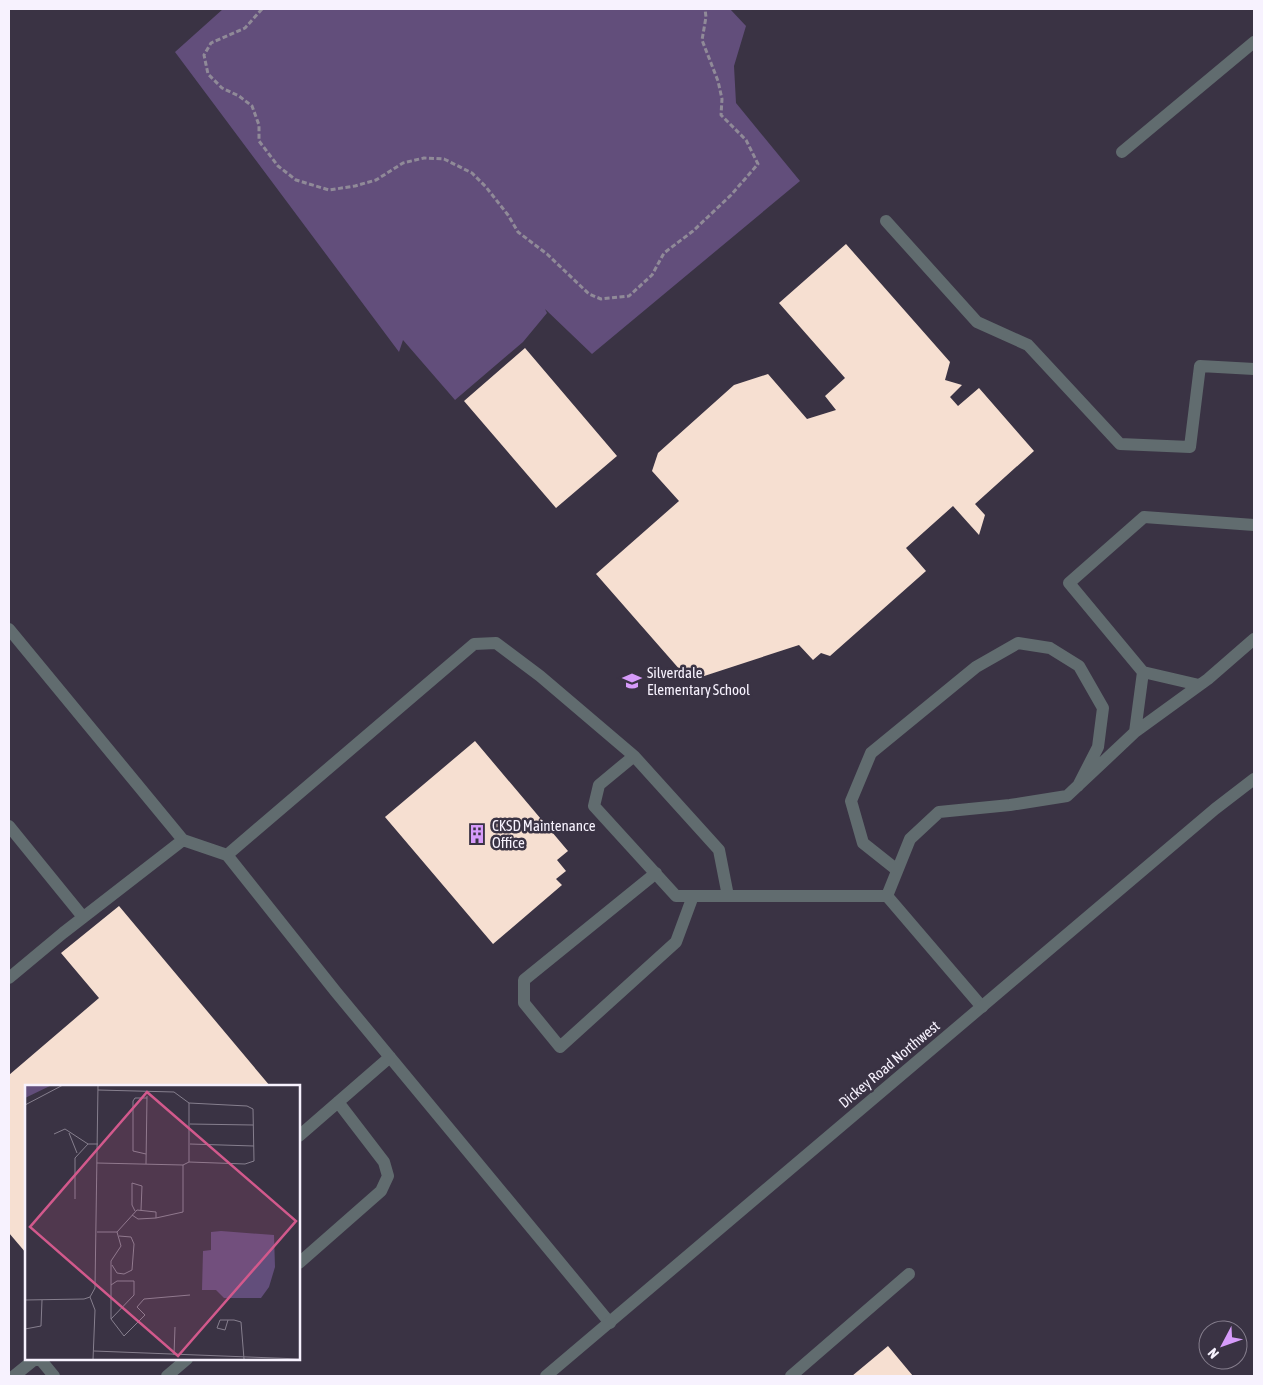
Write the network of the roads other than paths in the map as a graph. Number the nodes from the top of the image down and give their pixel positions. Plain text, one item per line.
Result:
1 (1254, 42) edge
2 (1122, 152) dead end
3 (886, 221) dead end
4 (1254, 369) edge
5 (1254, 525) edge
6 (9, 629) edge
7 (1254, 639) edge
8 (1143, 672) junction
9 (1199, 685) junction
10 (1135, 732) junction
11 (634, 756) junction
12 (1254, 779) edge
13 (1078, 786) junction
14 (9, 826) edge
15 (183, 840) junction
16 (226, 855) junction
17 (897, 870) junction
18 (656, 873) junction
19 (693, 896) junction
20 (728, 896) junction
21 (887, 896) junction
22 (83, 917) junction
23 (9, 978) edge
24 (982, 1007) junction
25 (390, 1057) junction
26 (338, 1102) junction
27 (300, 1135) edge
28 (300, 1262) edge
29 (909, 1274) dead end
30 (610, 1322) junction
31 (35, 1360) edge
32 (41, 1360) edge
33 (186, 1360) edge
34 (14, 1376) edge
35 (54, 1376) edge
36 (167, 1376) edge
37 (546, 1376) edge
38 (791, 1376) edge

1 - 2 street
3 - 4 street
5 - 8 street
6 - 15 street
7 - 9 street
8 - 9 street
8 - 10 street
9 - 10 street
10 - 13 street
11 - 16 street
11 - 18 street
11 - 20 street
12 - 24 street, Dickey Road Northwest
13 - 17 street
13 - 17 street
14 - 22 street
15 - 16 street
15 - 22 street
16 - 25 street
17 - 21 street
18 - 19 street
18 - 19 street
19 - 20 street
20 - 21 street
21 - 24 street
22 - 23 street
24 - 30 street, Dickey Road Northwest
25 - 26 street
25 - 30 street
26 - 27 street
26 - 28 street
29 - 38 street
30 - 37 street, Dickey Road Northwest
31 - 34 street
32 - 35 street
33 - 36 street

